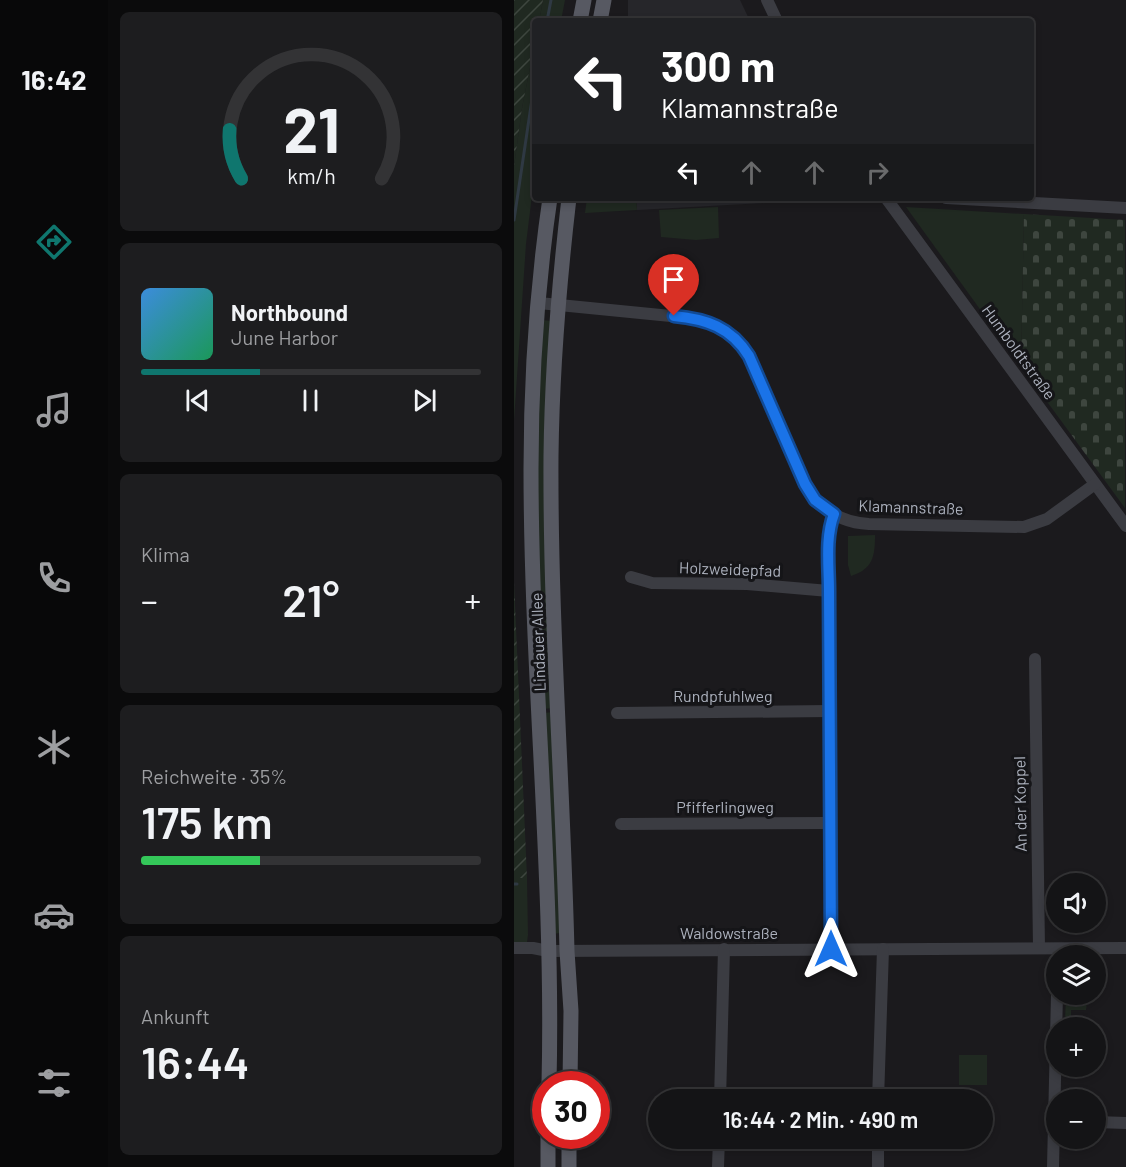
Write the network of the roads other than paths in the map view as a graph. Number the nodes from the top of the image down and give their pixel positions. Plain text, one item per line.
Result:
1 (584, 0) edge
2 (604, 0) edge
3 (767, 0) edge
4 (581, 18) edge
5 (601, 18) edge
6 (776, 18) edge
7 (550, 201) edge
8 (570, 201) edge
9 (893, 201) edge
10 (1000, 201) edge
11 (1126, 208) edge
12 (539, 303) junction
13 (558, 305) junction
14 (1095, 484) junction
15 (834, 514) junction
16 (1126, 526) edge
17 (631, 577) dead end
18 (829, 591) junction
19 (1035, 659) dead end
20 (829, 711) junction
21 (617, 713) dead end
22 (830, 823) junction
23 (621, 824) dead end
24 (514, 948) edge
25 (1039, 948) junction
26 (1126, 948) edge
27 (831, 949) junction
28 (883, 949) junction
29 (1046, 949) edge
30 (1106, 949) edge
31 (724, 950) junction
32 (548, 951) junction
33 (567, 951) junction
34 (1057, 1005) edge
35 (549, 1071) edge
36 (570, 1071) edge
37 (720, 1089) edge
38 (878, 1089) edge
39 (1056, 1089) edge
40 (1106, 1122) edge
41 (1126, 1123) edge
42 (548, 1149) edge
43 (569, 1149) edge
44 (719, 1149) edge
45 (878, 1149) edge
46 (1054, 1149) edge
47 (548, 1167) edge
48 (569, 1167) edge
49 (718, 1167) edge
50 (878, 1167) edge
51 (1053, 1167) edge

1 - 4 main road
2 - 5 main road
3 - 6 street
7 - 12 main road, Lindauer Allee
8 - 13 main road, Lindauer Allee
9 - 14 street, Humboldtstraße
10 - 11 street
12 - 13 street, Klamannstraße
12 - 32 main road, Lindauer Allee
13 - 15 street, Klamannstraße
13 - 33 main road, Lindauer Allee
14 - 15 street, Klamannstraße
14 - 16 street, Humboldtstraße
15 - 18 street
17 - 18 street, Holzweidepfad
18 - 20 street
19 - 25 street, An der Koppel
20 - 21 street, Rundpfuhlweg
20 - 22 street
22 - 23 street, Pfifferlingweg
22 - 27 street
24 - 32 street, Waldowstraße
25 - 28 street, Waldowstraße
25 - 29 street, Waldowstraße
26 - 30 street, Waldowstraße
27 - 28 street, Waldowstraße
27 - 31 street, Waldowstraße
28 - 38 street
31 - 33 street, Waldowstraße
31 - 37 street
32 - 33 street, Waldowstraße
32 - 35 main road, Lindauer Allee
33 - 36 main road, Lindauer Allee
34 - 39 street
40 - 41 street
42 - 47 main road
43 - 48 main road
44 - 49 street
45 - 50 street
46 - 51 street

